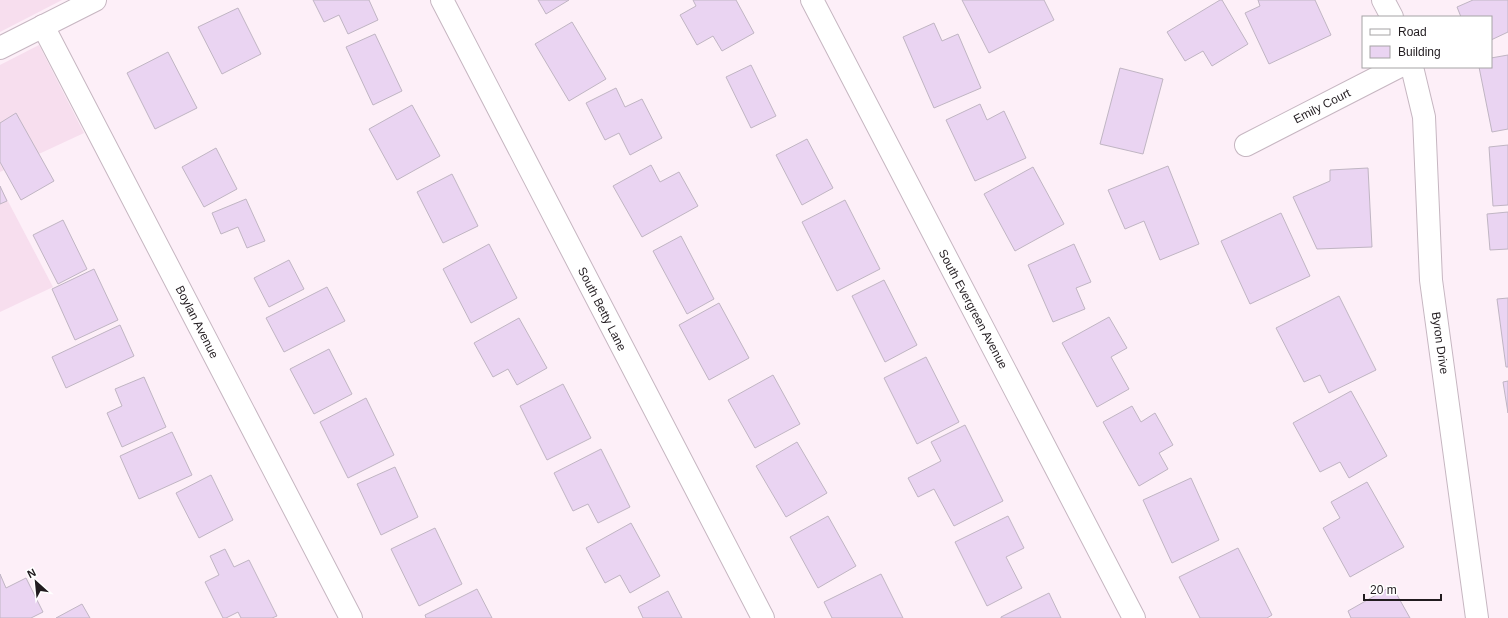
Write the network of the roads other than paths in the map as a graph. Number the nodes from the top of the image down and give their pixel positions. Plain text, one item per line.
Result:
1 (95, 0) edge
2 (442, 0) edge
3 (1383, 0) edge
4 (818, 2) edge
5 (1391, 16) edge
6 (43, 26) junction
7 (0, 48) edge
8 (1396, 68) edge
9 (1412, 68) edge
10 (1246, 146) dead end
11 (351, 618) edge
12 (763, 618) edge
13 (1134, 618) edge
14 (1478, 618) edge

1 - 6 street
2 - 12 street, South Betty Lane
3 - 5 street
4 - 13 street, South Evergreen Avenue
6 - 7 street
6 - 11 street, Boylan Avenue
8 - 10 street, Emily Court
9 - 14 street, Byron Drive

